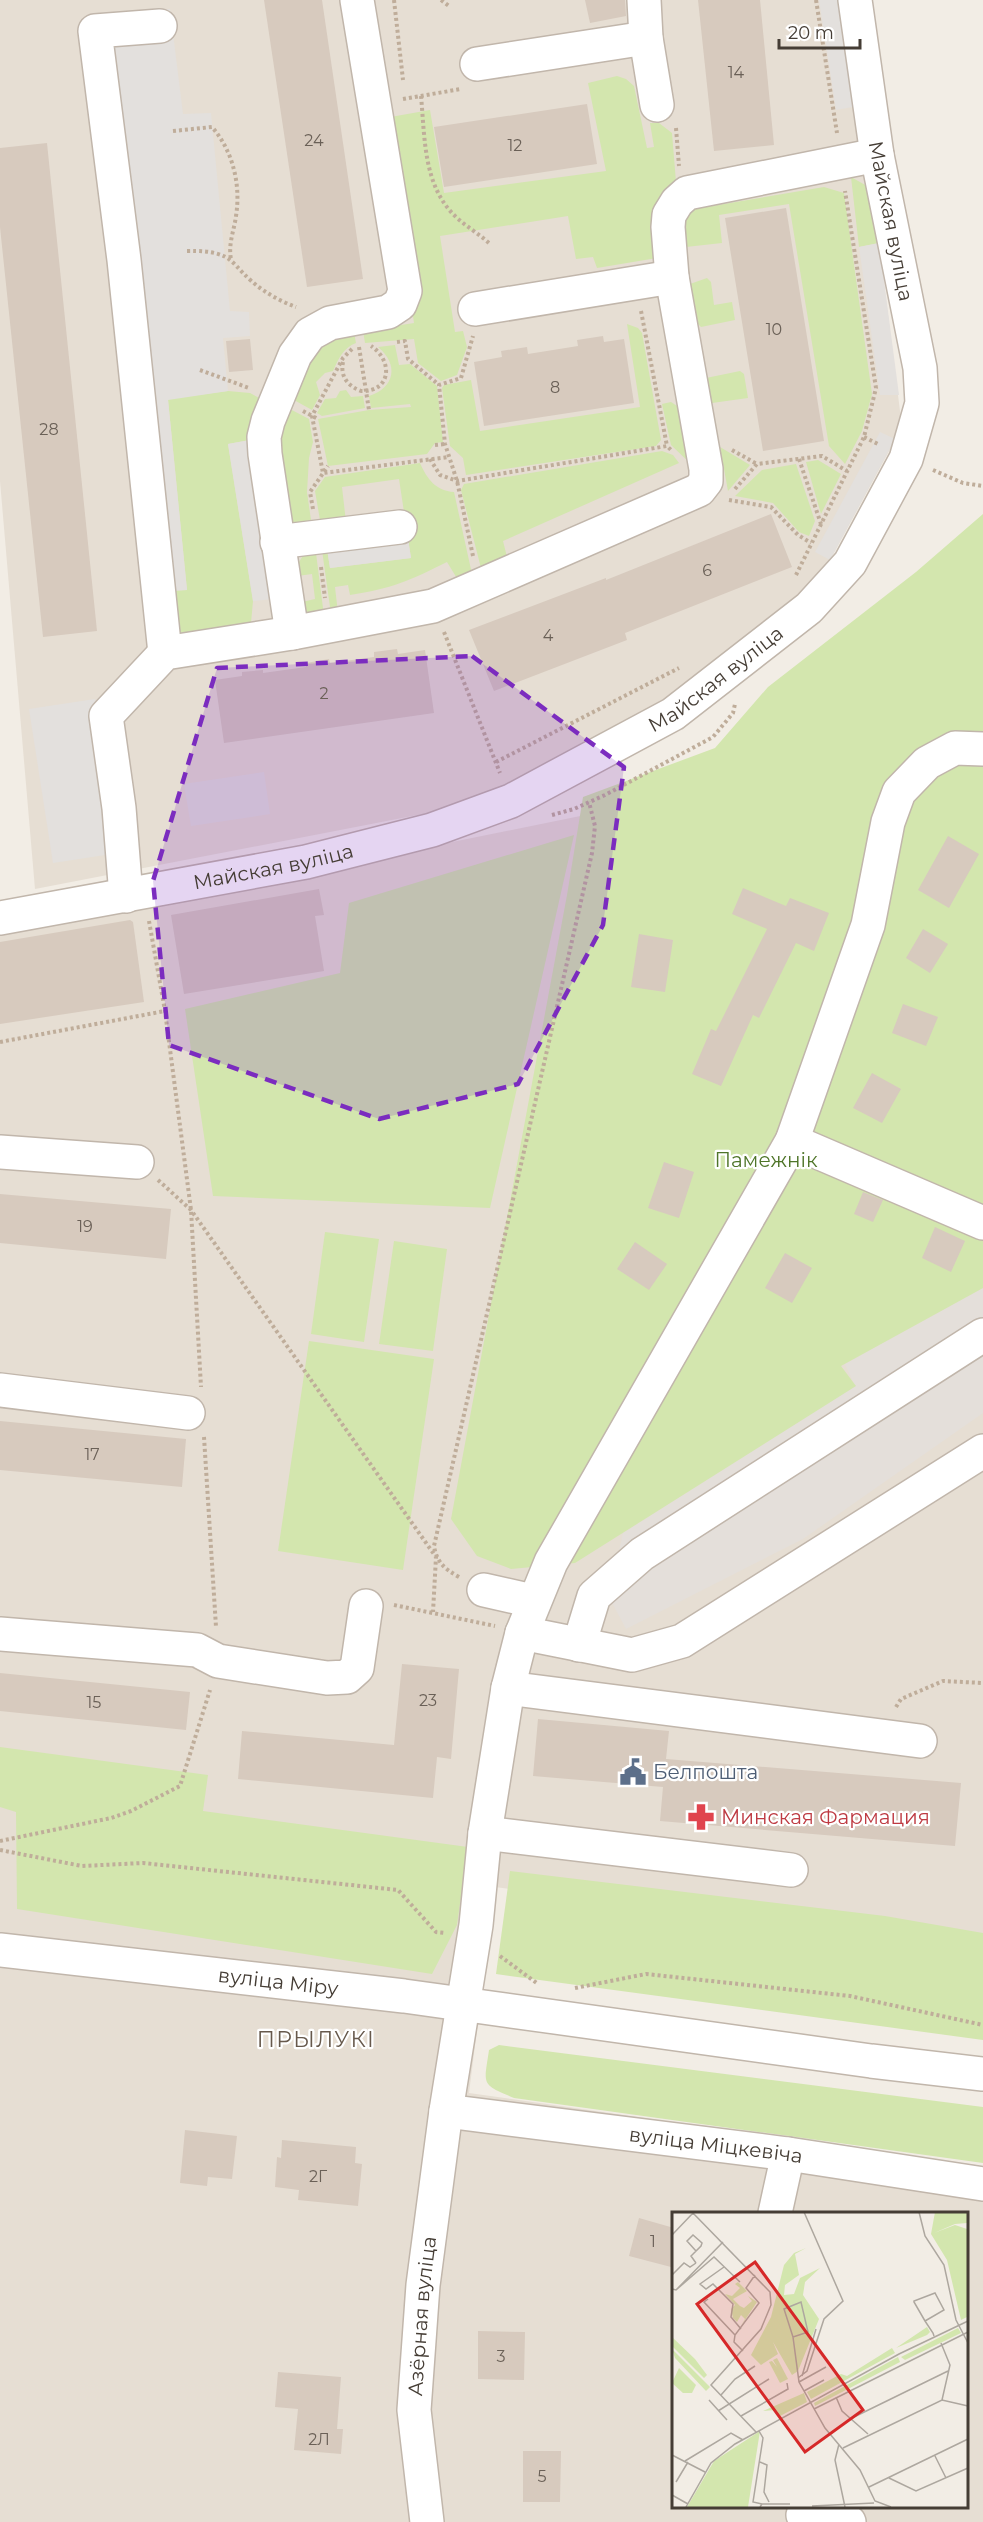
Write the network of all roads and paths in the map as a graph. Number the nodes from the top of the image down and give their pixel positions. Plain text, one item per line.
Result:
1 (357, 0) edge
2 (394, 0) edge
3 (441, 0) edge
4 (644, 0) edge
5 (816, 0) edge
6 (855, 0) edge
7 (449, 6) dead end
8 (160, 26) dead end
9 (646, 38) junction
10 (477, 64) dead end
11 (421, 96) dead end
12 (405, 99) dead end
13 (657, 105) dead end
14 (173, 131) dead end
15 (877, 155) junction
16 (842, 163) junction
17 (489, 243) dead end
18 (187, 251) dead end
19 (231, 259) junction
20 (672, 278) junction
21 (636, 284) junction
22 (475, 309) joint
23 (353, 333) junction
24 (394, 343) dead end
25 (382, 344) dead end
26 (344, 358) junction
27 (439, 385) junction
28 (366, 391) junction
29 (369, 410) dead end
30 (445, 444) junction
31 (435, 445) dead end
32 (667, 446) junction
33 (673, 453) dead end
34 (449, 457) junction
35 (430, 459) junction
36 (799, 459) junction
37 (847, 471) junction
38 (457, 481) junction
39 (821, 524) junction
40 (400, 527) dead end
41 (277, 542) junction
42 (811, 543) junction
43 (794, 580) dead end
44 (480, 588) junction
45 (434, 606) junction
46 (292, 633) junction
47 (165, 653) junction
48 (685, 666) dead end
49 (983, 749) edge
50 (496, 762) junction
51 (511, 801) junction
52 (589, 802) dead end
53 (135, 893) junction
54 (0, 918) edge
55 (165, 1011) junction
56 (0, 1042) edge
57 (792, 1141) junction
58 (0, 1152) edge
59 (138, 1162) joint
60 (191, 1210) junction
61 (983, 1223) edge
62 (983, 1335) edge
63 (0, 1390) edge
64 (197, 1410) junction
65 (983, 1451) edge
66 (436, 1557) junction
67 (484, 1590) joint
68 (534, 1601) junction
69 (366, 1606) joint
70 (433, 1612) junction
71 (522, 1633) junction
72 (0, 1635) edge
73 (579, 1645) junction
74 (218, 1662) junction
75 (983, 1683) edge
76 (508, 1688) junction
77 (876, 1735) junction
78 (920, 1741) dead end
79 (485, 1833) junction
80 (0, 1841) edge
81 (791, 1870) dead end
82 (0, 1950) edge
83 (462, 2004) junction
84 (983, 2073) edge
85 (446, 2111) junction
86 (788, 2154) junction
87 (983, 2184) edge
88 (775, 2212) edge
89 (802, 2514) edge
90 (427, 2522) edge
91 (849, 2522) edge

1 - 23 street
2 - 12 path
3 - 7 path
4 - 9 street
5 - 16 path
6 - 15 street, Майская вуліца
8 - 47 street
9 - 10 street
9 - 13 street
11 - 17 path
14 - 19 path
15 - 16 street
15 - 51 street, Майская вуліца
16 - 20 street
16 - 37 path
18 - 19 path
19 - 23 path
20 - 21 street
20 - 44 street
21 - 22 street
21 - 32 path
22 - 27 path
23 - 25 path
23 - 26 path
23 - 28 path
23 - 28 path
23 - 41 street
24 - 27 path
26 - 28 path
26 - 35 path
27 - 30 path
28 - 29 path
30 - 31 path
30 - 34 path
32 - 33 path
32 - 38 path
34 - 35 path
34 - 38 path
35 - 38 path
36 - 37 path
36 - 39 path
36 - 42 path
37 - 39 path
38 - 44 path
39 - 42 path
40 - 41 street
41 - 46 street
42 - 43 path
44 - 45 street
45 - 46 street
45 - 50 path
46 - 47 street
47 - 53 street
48 - 50 path
49 - 57 street, Азёрная вуліца
50 - 51 path
51 - 53 street, Майская вуліца
52 - 66 path
53 - 54 street, Майская вуліца
53 - 55 path
55 - 56 path
55 - 60 path
57 - 61 street
57 - 68 street, Азёрная вуліца
58 - 59 street
59 - 60 path
60 - 64 path
60 - 66 path
62 - 73 street
63 - 64 street
64 - 74 path
65 - 73 street
66 - 67 path
66 - 70 path
67 - 68 street
68 - 71 street, Азёрная вуліца
69 - 70 path
69 - 74 street
70 - 71 path
71 - 73 street
71 - 76 street, Азёрная вуліца
72 - 74 street
74 - 80 path
75 - 77 path
76 - 77 street
76 - 79 street, Азёрная вуліца
77 - 78 street
79 - 81 street
79 - 83 street, Азёрная вуліца
82 - 83 street, вуліца Міру
83 - 84 street, вуліца Міру
83 - 85 street, Азёрная вуліца
85 - 86 street, вуліца Міцкевіча
85 - 90 street, Азёрная вуліца
86 - 87 street, вуліца Міцкевіча
86 - 88 street
89 - 91 street

